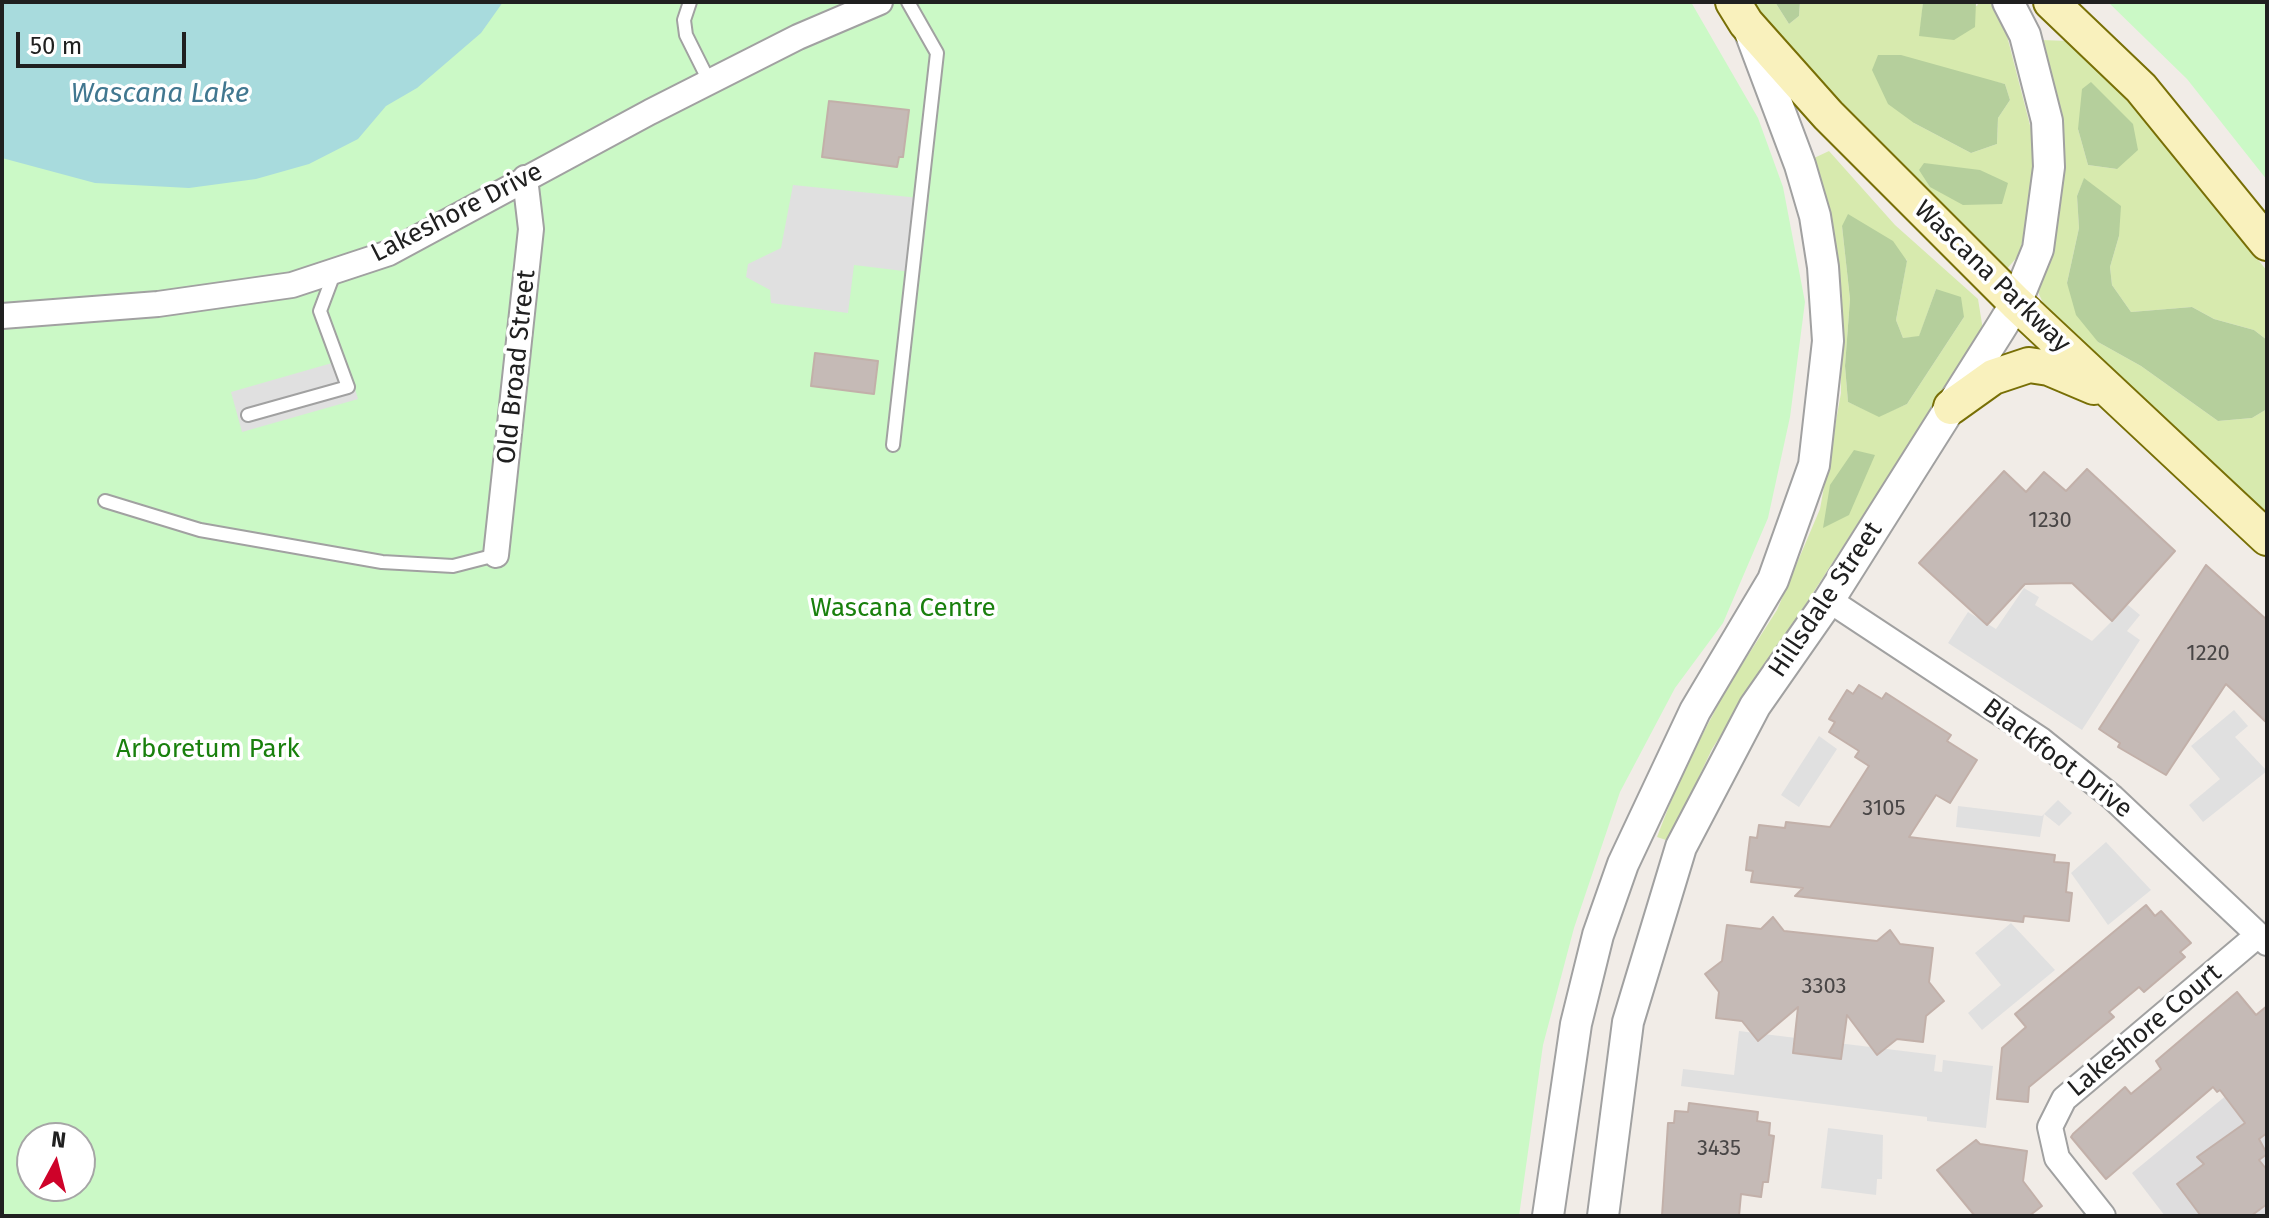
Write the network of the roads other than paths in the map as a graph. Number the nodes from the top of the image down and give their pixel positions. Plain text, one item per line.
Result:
1 (690, 2) edge
2 (880, 2) edge
3 (908, 2) edge
4 (2008, 2) edge
5 (2051, 2) edge
6 (1740, 12) edge
7 (710, 83) junction
8 (525, 178) junction
9 (2267, 243) edge
10 (335, 271) junction
11 (2016, 303) junction
12 (2, 316) edge
13 (2123, 403) junction
14 (1951, 407) junction
15 (248, 415) dead end
16 (893, 445) dead end
17 (105, 501) dead end
18 (2267, 538) edge
19 (496, 555) joint
20 (1829, 600) junction
21 (2262, 939) edge
22 (1548, 1216) edge
23 (1603, 1216) edge
24 (2103, 1216) edge

1 - 7 lane
2 - 7 street, Lakeshore Drive
3 - 16 lane
4 - 11 street, Hillsdale Street
5 - 9 main road
6 - 11 main road, Wascana Parkway
6 - 22 street, Hillsdale Street
7 - 8 street, Lakeshore Drive
8 - 10 street, Lakeshore Drive
8 - 19 street, Old Broad Street
10 - 12 street, Lakeshore Drive
10 - 15 lane
11 - 13 main road, Wascana Parkway
11 - 14 street, Hillsdale Street
13 - 14 main road
13 - 18 main road, Wascana Parkway
14 - 20 street, Hillsdale Street
17 - 19 lane
20 - 21 street, Blackfoot Drive
20 - 23 street, Hillsdale Street
21 - 24 street, Lakeshore Court

